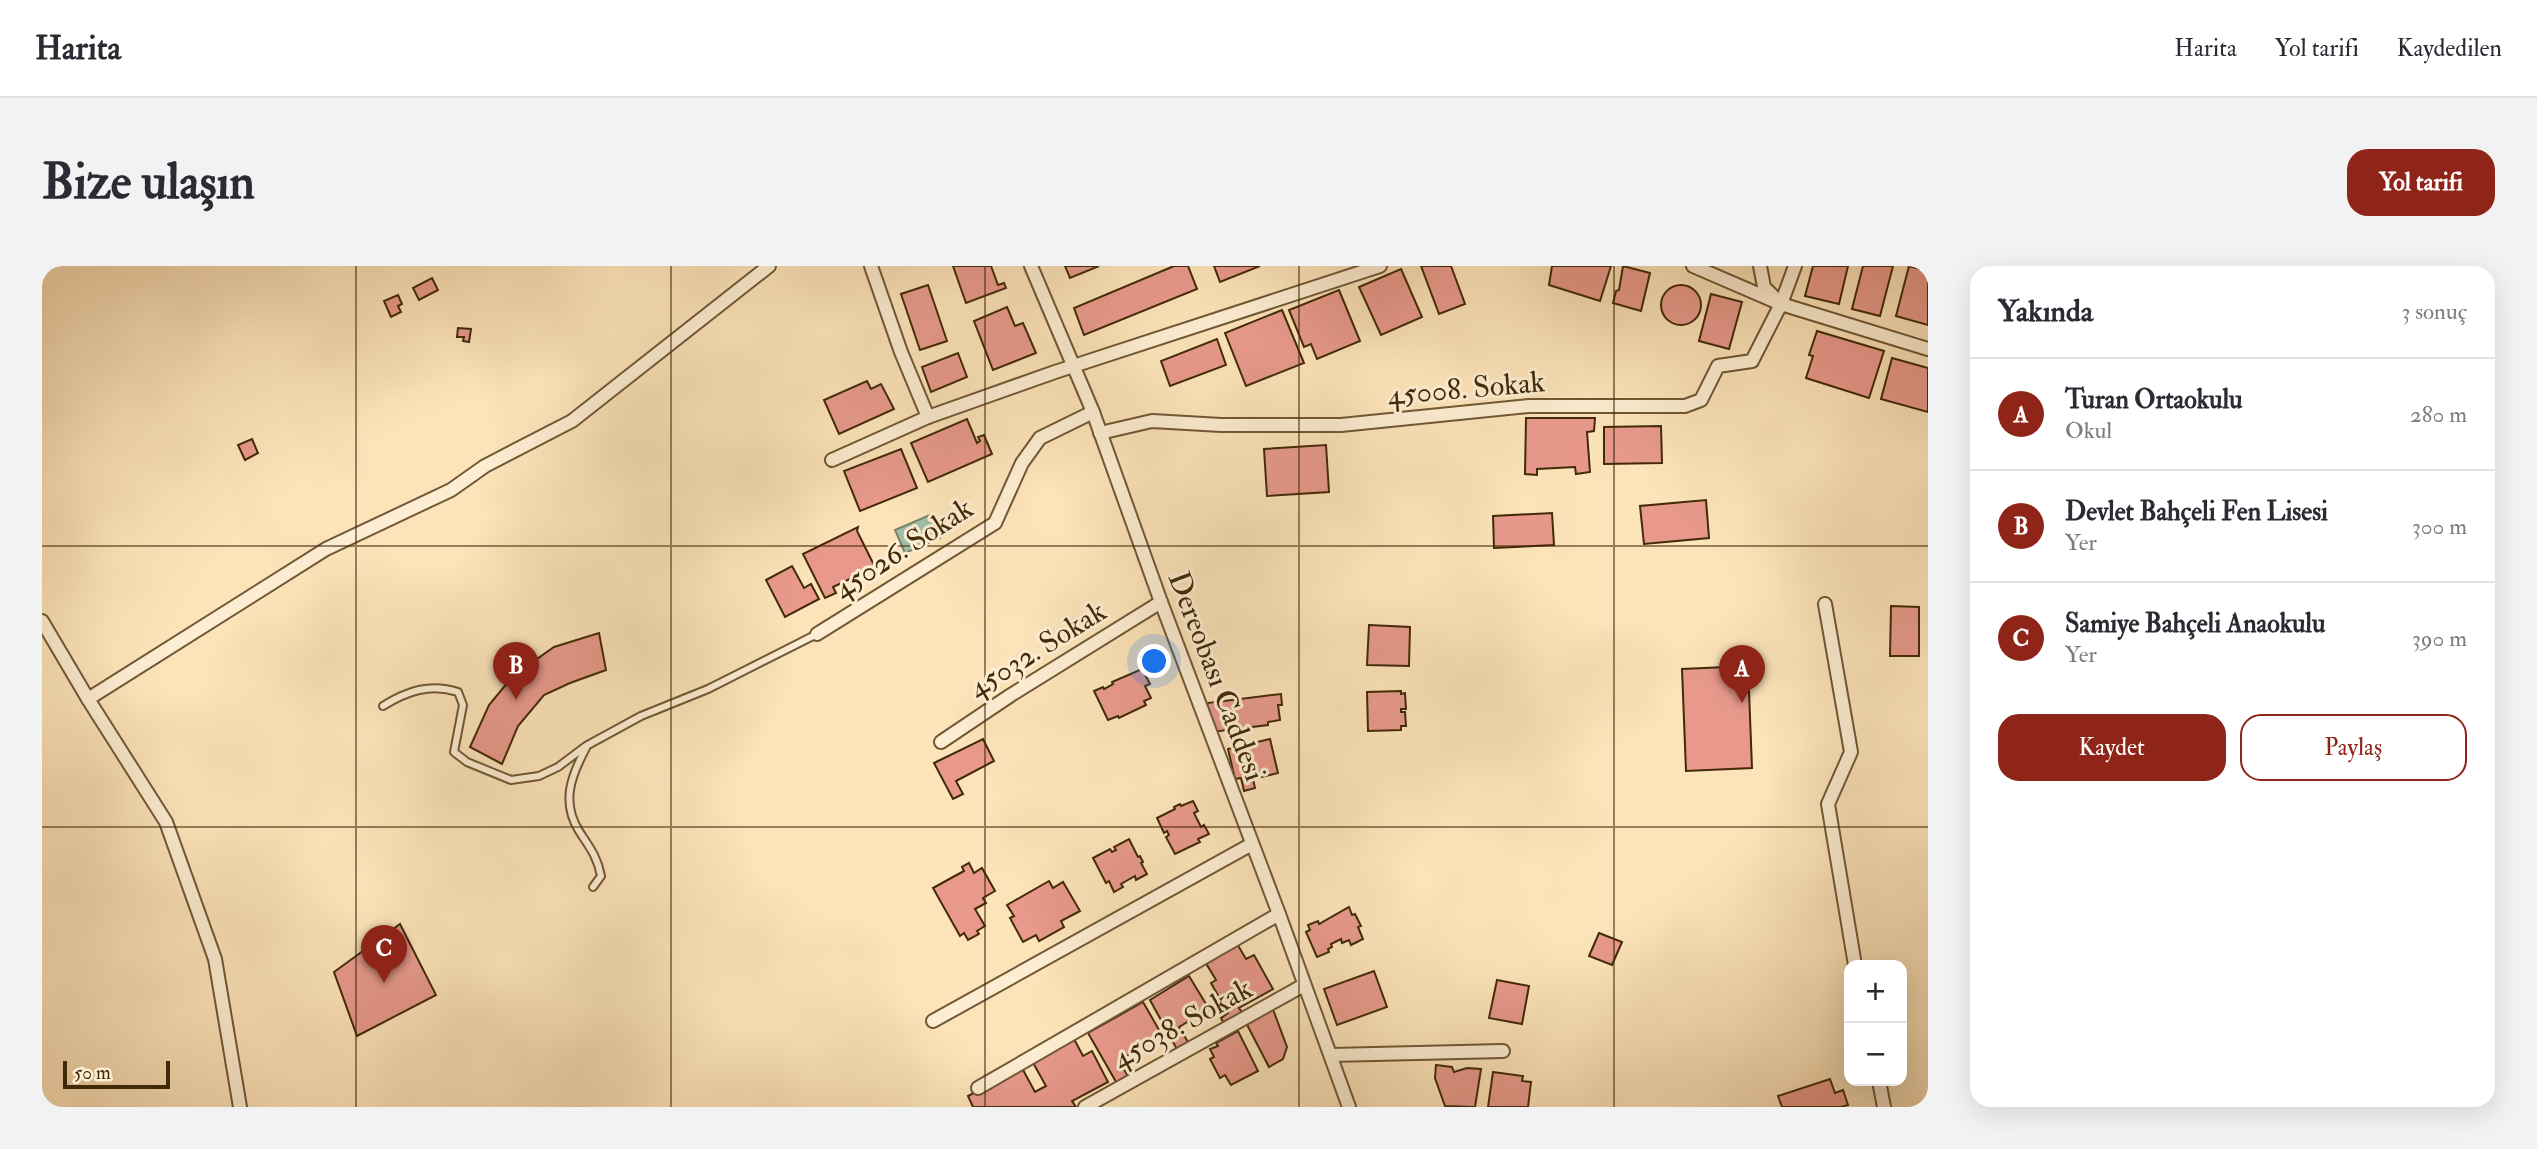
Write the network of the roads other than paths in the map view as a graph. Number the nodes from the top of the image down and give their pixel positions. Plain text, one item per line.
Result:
1 (769, 266) edge
2 (871, 266) edge
3 (1031, 266) edge
4 (1377, 266) edge
5 (1693, 266) edge
6 (1760, 266) edge
7 (1795, 266) edge
8 (1782, 304) junction
9 (1928, 349) edge
10 (1074, 366) junction
11 (1093, 412) junction
12 (928, 417) junction
13 (1100, 433) junction
14 (832, 460) dead end
15 (1161, 602) junction
16 (1825, 604) dead end
17 (42, 621) edge
18 (817, 634) joint
19 (88, 699) junction
20 (383, 706) dead end
21 (941, 742) dead end
22 (586, 746) junction
23 (1252, 844) junction
24 (593, 887) dead end
25 (1279, 914) junction
26 (1853, 960) edge
27 (1304, 985) junction
28 (933, 1021) dead end
29 (1503, 1051) dead end
30 (1331, 1055) junction
31 (1880, 1086) edge
32 (978, 1088) dead end
33 (240, 1107) edge
34 (1085, 1107) edge
35 (1349, 1107) edge
36 (1884, 1107) edge

1 - 19 street
2 - 12 street
3 - 10 street, Dereobası Caddesi
4 - 10 street
5 - 8 street
6 - 8 street
7 - 8 street
8 - 9 street
8 - 13 street, 45008. Sokak
10 - 11 street, Dereobası Caddesi
10 - 12 street
11 - 13 street, Dereobası Caddesi
11 - 18 street, 45026. Sokak
12 - 14 street
13 - 15 street, Dereobası Caddesi
15 - 21 street, 45032. Sokak
15 - 23 street, Dereobası Caddesi
16 - 26 street
17 - 19 street
18 - 22 lane
19 - 33 street
20 - 22 lane
22 - 24 lane
23 - 25 street, Dereobası Caddesi
23 - 28 street
25 - 27 street, Dereobası Caddesi
25 - 32 street
27 - 30 street, Dereobası Caddesi
27 - 34 street, 45038. Sokak
29 - 30 street
30 - 35 street, Dereobası Caddesi
31 - 36 street

